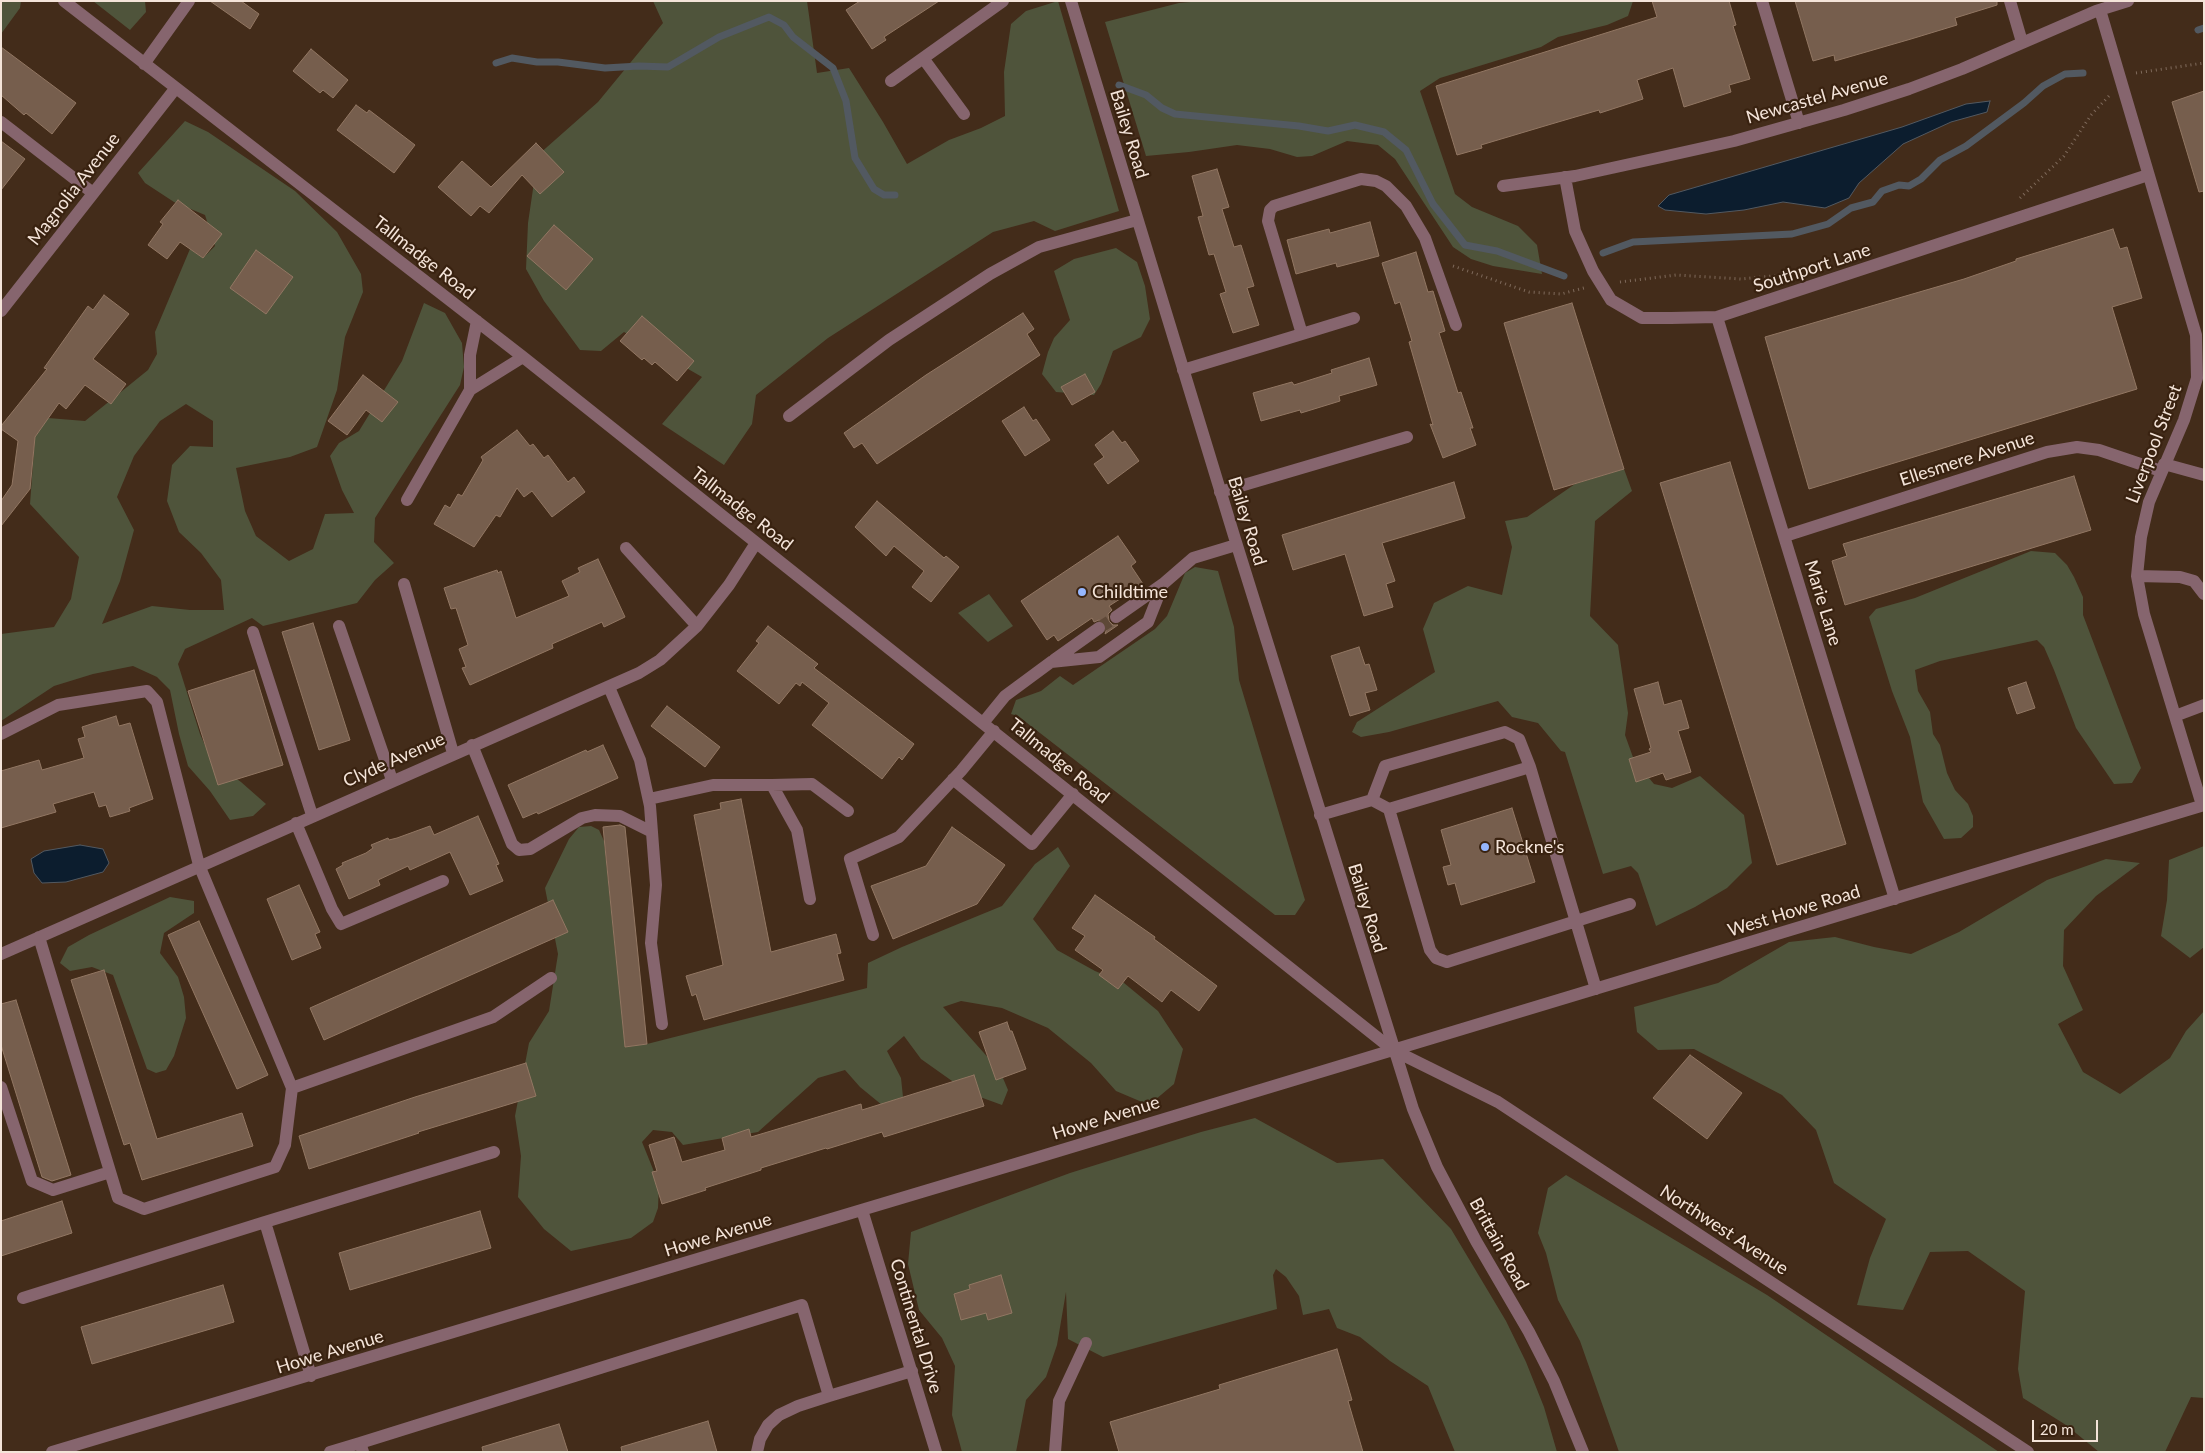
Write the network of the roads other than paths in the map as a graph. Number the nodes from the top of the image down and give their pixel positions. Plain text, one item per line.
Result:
1 (64, 1) edge
2 (189, 1) edge
3 (1003, 1) edge
4 (1071, 1) edge
5 (1762, 1) edge
6 (2010, 1) edge
7 (2128, 1) edge
8 (2100, 10) junction
9 (2022, 42) junction
10 (923, 58) junction
11 (144, 64) junction
12 (891, 81) dead end
13 (175, 89) junction
14 (964, 114) dead end
15 (1, 122) edge
16 (1798, 123) junction
17 (2148, 175) junction
18 (1565, 177) junction
19 (1503, 186) dead end
20 (93, 193) junction
21 (1137, 220) junction
22 (1, 311) edge
23 (1717, 317) junction
24 (1354, 318) dead end
25 (477, 321) junction
26 (1456, 325) dead end
27 (1302, 334) junction
28 (523, 357) junction
29 (1183, 370) junction
30 (470, 390) junction
31 (789, 416) dead end
32 (1407, 438) dead end
33 (2163, 467) junction
34 (2204, 475) edge
35 (1220, 492) junction
36 (407, 500) dead end
37 (1785, 536) junction
38 (756, 543) junction
39 (1236, 545) junction
40 (626, 548) dead end
41 (2137, 576) junction
42 (404, 584) dead end
43 (1163, 584) junction
44 (2204, 594) edge
45 (1116, 617) tunnel mouth
46 (339, 626) dead end
47 (697, 626) junction
48 (1098, 628) tunnel mouth
49 (253, 632) dead end
50 (1052, 662) junction
51 (609, 687) junction
52 (2204, 705) edge
53 (2175, 716) junction
54 (983, 723) junction
55 (994, 732) junction
56 (1, 734) edge
57 (472, 745) junction
58 (453, 753) junction
59 (1530, 767) junction
60 (953, 779) junction
61 (392, 780) junction
62 (772, 784) junction
63 (1072, 794) junction
64 (649, 799) junction
65 (1372, 800) junction
66 (2203, 805) edge
67 (1390, 809) junction
68 (848, 811) dead end
69 (1320, 815) junction
70 (312, 816) junction
71 (296, 823) junction
72 (652, 832) junction
73 (199, 865) junction
74 (443, 881) dead end
75 (810, 899) dead end
76 (1895, 899) junction
77 (1630, 904) dead end
78 (1576, 921) junction
79 (873, 935) dead end
80 (39, 937) junction
81 (1, 954) edge
82 (551, 978) dead end
83 (1596, 989) junction
84 (662, 1024) dead end
85 (1394, 1050) junction
86 (1, 1087) edge
87 (292, 1088) junction
88 (494, 1152) dead end
89 (110, 1172) junction
90 (862, 1210) junction
91 (265, 1222) junction
92 (22, 1298) dead end
93 (1086, 1343) dead end
94 (912, 1371) junction
95 (311, 1376) junction
96 (829, 1396) junction
97 (362, 1447) edge
98 (52, 1452) edge
99 (330, 1452) edge
100 (757, 1452) edge
101 (936, 1452) edge
102 (1055, 1452) edge
103 (1583, 1452) edge
104 (2028, 1452) edge

1 - 11 street, Tallmadge Road
2 - 11 street
3 - 10 street
4 - 21 street, Bailey Road
5 - 16 street
6 - 9 street
7 - 8 street, Newcastel Avenue
8 - 9 street, Newcastel Avenue
8 - 17 street, Liverpool Street
9 - 16 street, Newcastel Avenue
10 - 12 street
10 - 14 street
11 - 13 street, Tallmadge Road
13 - 20 street, Magnolia Avenue
13 - 25 street, Tallmadge Road
15 - 20 street
16 - 18 street, Newcastel Avenue
17 - 23 street, Southport Lane
17 - 33 street, Liverpool Street
18 - 19 street, Newcastel Avenue
18 - 23 street, Southport Lane
20 - 22 street, Magnolia Avenue
21 - 29 street, Bailey Road
21 - 31 street
23 - 37 street, Marie Lane
24 - 27 street
25 - 28 street, Tallmadge Road
25 - 30 street
26 - 27 street
27 - 29 street
28 - 30 street
28 - 38 street, Tallmadge Road
29 - 35 street, Bailey Road
30 - 36 street
32 - 35 street
33 - 34 street, Ellesmere Avenue
33 - 37 street, Ellesmere Avenue
33 - 41 street, Liverpool Street
35 - 39 street, Bailey Road
37 - 76 street, Marie Lane
38 - 47 street, Clyde Avenue
38 - 54 street, Tallmadge Road
39 - 43 street
39 - 69 street, Bailey Road
40 - 47 street
41 - 44 street
41 - 53 street, Liverpool Street
42 - 58 street
43 - 45 street
43 - 50 street
46 - 61 street
47 - 51 street, Clyde Avenue
48 - 50 street
49 - 70 street
50 - 54 street
51 - 57 street, Clyde Avenue
51 - 64 street
52 - 53 street
53 - 66 street, Liverpool Street
54 - 55 street, Tallmadge Road
55 - 60 street
55 - 63 street, Tallmadge Road
56 - 73 street
57 - 58 street, Clyde Avenue
57 - 72 street
58 - 61 street, Clyde Avenue
59 - 65 street
59 - 67 street
59 - 78 street
60 - 63 street
60 - 79 street
61 - 70 street, Clyde Avenue
62 - 64 street
62 - 68 street
62 - 75 street
63 - 85 street, Tallmadge Road
64 - 72 street
65 - 67 street
65 - 69 street
66 - 76 street, West Howe Road
67 - 78 street
69 - 85 street, Bailey Road
70 - 71 street, Clyde Avenue
71 - 73 street, Clyde Avenue
71 - 74 street
72 - 84 street
73 - 80 street, Clyde Avenue
73 - 87 street
76 - 83 street, West Howe Road
77 - 78 street
78 - 83 street
80 - 81 street, Clyde Avenue
80 - 89 street
82 - 87 street
83 - 85 street, West Howe Road
85 - 90 street, Howe Avenue
85 - 103 street, Brittain Road
85 - 104 street, Northwest Avenue
86 - 89 street
87 - 89 street
88 - 91 street
90 - 94 street, Continental Drive
90 - 95 street, Howe Avenue
91 - 92 street
91 - 95 street
93 - 102 street
94 - 96 street
94 - 101 street, Continental Drive
95 - 98 street, Howe Avenue
96 - 97 street
96 - 100 street
97 - 99 street

